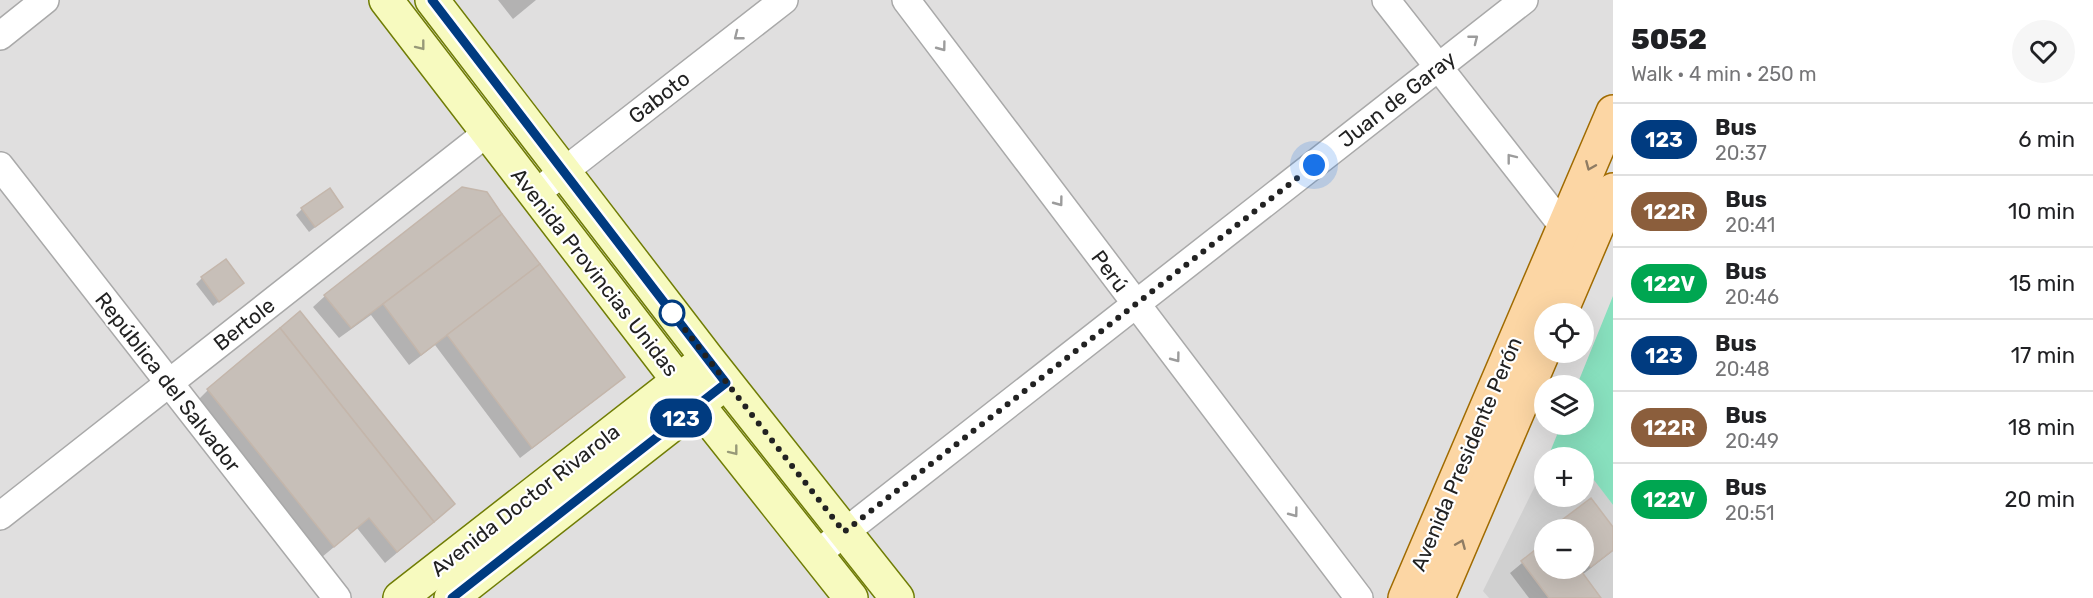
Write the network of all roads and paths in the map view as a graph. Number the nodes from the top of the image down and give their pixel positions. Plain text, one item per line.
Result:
1 (45, 0) edge
2 (386, 0) edge
3 (432, 0) edge
4 (784, 0) edge
5 (906, 0) edge
6 (1386, 0) edge
7 (1524, 0) edge
8 (0, 36) edge
9 (1438, 67) junction
10 (1613, 112) edge
11 (488, 132) junction
12 (0, 166) edge
13 (563, 172) junction
14 (1612, 192) edge
15 (535, 194) junction
16 (1564, 226) junction
17 (1585, 254) junction
18 (1565, 303) edge
19 (1136, 304) junction
20 (1539, 363) edge
21 (716, 371) junction
22 (169, 383) junction
23 (688, 393) junction
24 (0, 516) edge
25 (844, 532) junction
26 (817, 554) junction
27 (337, 598) edge
28 (400, 598) edge
29 (452, 598) edge
30 (851, 598) edge
31 (897, 598) edge
32 (1359, 598) edge
33 (1405, 598) edge
34 (1438, 598) edge

1 - 8 street
2 -> 11 main road, Avenida Provincias Unidas
3 - 13 main road, Avenida Provincias Unidas
4 -> 13 street, Gaboto
5 -> 19 street, Perú
6 - 9 street
9 -> 7 street, Juan de Garay
16 -> 9 street
9 - 19 street, Juan de Garay
10 -> 16 main road, Avenida Presidente Perón
11 - 15 main road, Avenida Provincias Unidas
11 - 22 street, Bertole
12 - 22 street, República del Salvador
13 - 15 street, Gaboto
13 - 21 main road, Avenida Provincias Unidas
14 - 17 main road
15 - 23 main road, Avenida Provincias Unidas
16 - 17 street
16 - 33 main road, Avenida Presidente Perón
17 - 18 main road
19 - 25 street, Juan de Garay
19 -> 32 street, Perú
34 -> 20 main road, Avenida Presidente Perón
21 - 23 main road, Avenida Doctor Rivarola
21 - 25 main road, Avenida Provincias Unidas
22 - 24 street, Bertole
22 - 27 street, República del Salvador
23 -> 26 main road, Avenida Provincias Unidas
23 - 28 main road, Avenida Doctor Rivarola
23 - 29 main road, Avenida Doctor Rivarola
25 - 26 street, Juan de Garay
25 - 31 main road, Avenida Provincias Unidas
26 - 30 main road, Avenida Provincias Unidas

